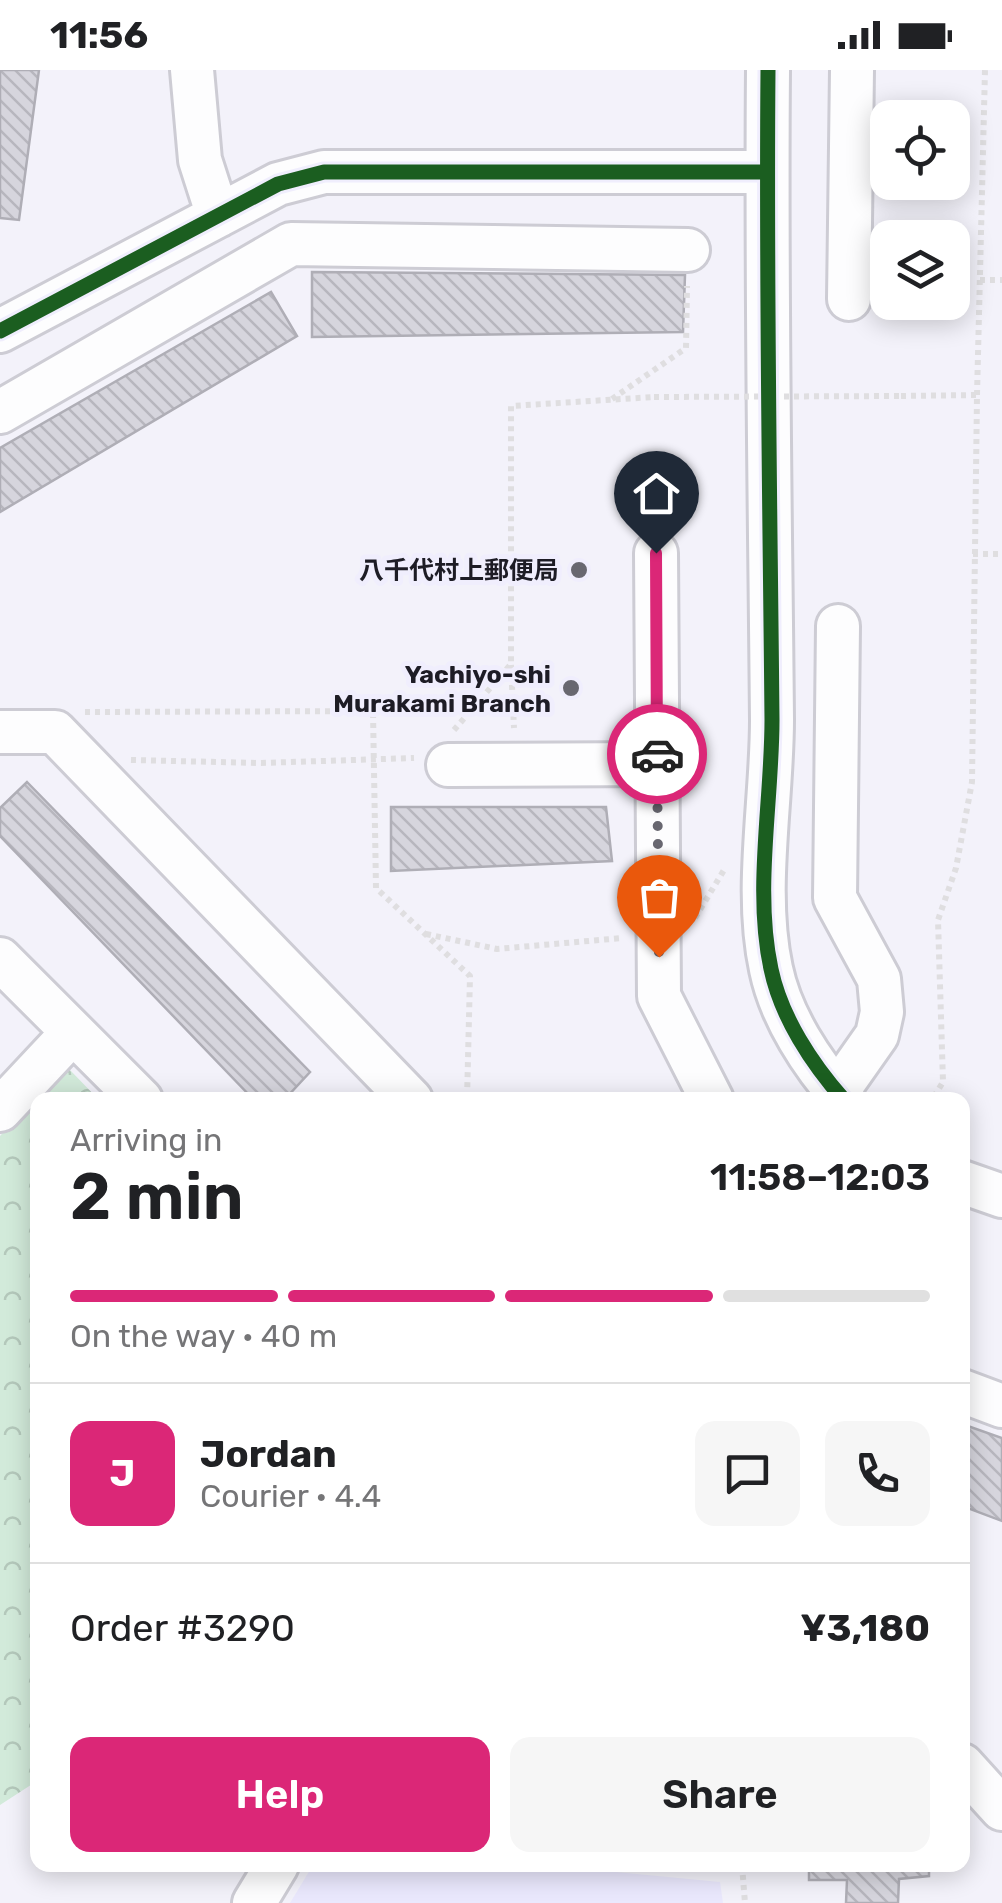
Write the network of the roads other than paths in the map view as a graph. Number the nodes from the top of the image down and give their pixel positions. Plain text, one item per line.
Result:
1 (192, 70) edge
2 (768, 70) edge
3 (852, 70) edge
4 (767, 172) junction
5 (218, 216) junction
6 (688, 250) road end
7 (849, 299) dead end
8 (0, 331) edge
9 (0, 412) edge
10 (656, 553) dead end
11 (838, 626) dead end
12 (0, 732) edge
13 (440, 756) road end
14 (657, 764) junction
15 (0, 959) edge
16 (73, 1032) junction
17 (132, 1092) edge
18 (403, 1092) edge
19 (708, 1092) edge
20 (837, 1092) edge
21 (842, 1092) edge
22 (0, 1110) edge
23 (970, 1185) edge
24 (1002, 1196) edge
25 (970, 1394) edge
26 (1002, 1406) edge
27 (970, 1774) edge
28 (1002, 1809) edge
29 (273, 1872) edge
30 (254, 1903) edge

1 - 5 street
2 - 4 street
3 - 7 street
4 - 5 street
4 - 20 street
5 - 8 street
6 - 9 street
10 - 14 street
11 - 21 street
12 - 18 street
13 - 14 street
14 - 19 street
15 - 16 street
16 - 17 street
16 - 22 street
23 - 24 street
25 - 26 street
27 - 28 street
29 - 30 street

